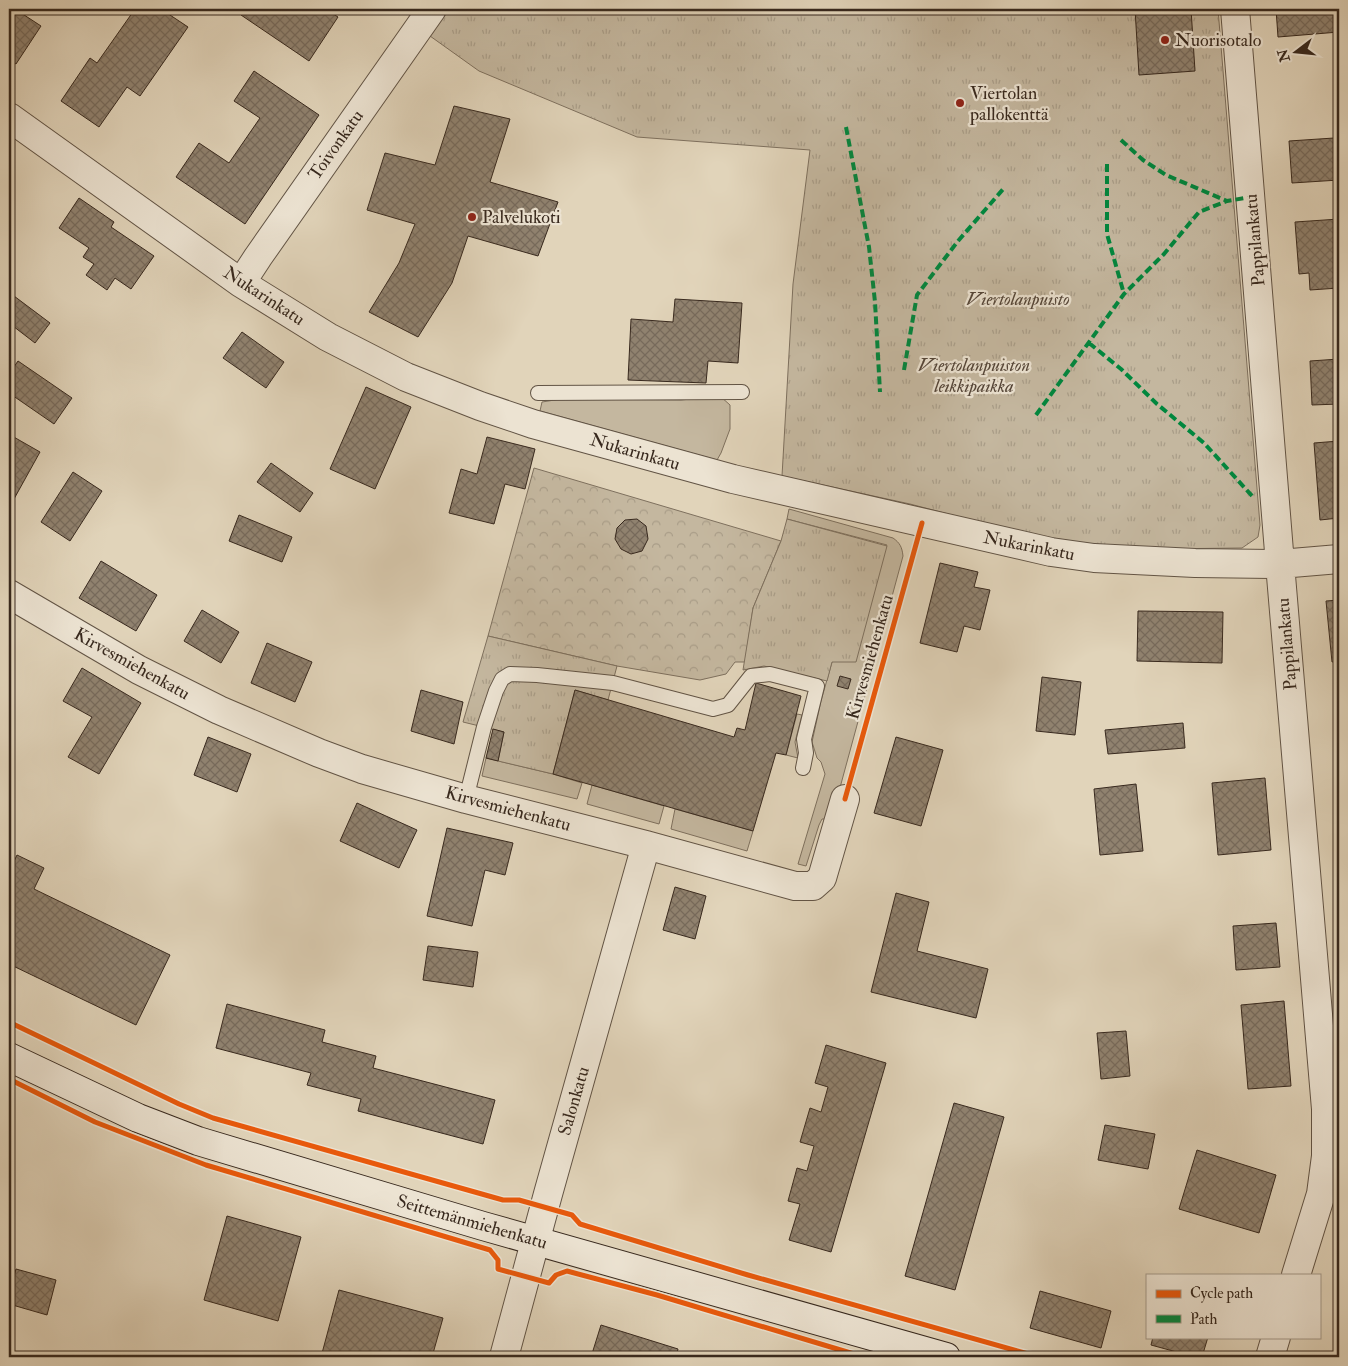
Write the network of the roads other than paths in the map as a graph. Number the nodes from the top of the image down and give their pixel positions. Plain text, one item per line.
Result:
1 (432, 9) edge
2 (1235, 9) edge
3 (9, 117) edge
4 (241, 283) junction
5 (742, 392) dead end
6 (538, 393) dead end
7 (1339, 559) edge
8 (1280, 564) junction
9 (9, 594) edge
10 (803, 768) dead end
11 (466, 799) junction
12 (844, 799) dead end
13 (646, 845) junction
14 (9, 1057) edge
15 (535, 1240) junction
16 (1296, 1274) edge
17 (1276, 1338) edge
18 (504, 1357) edge
19 (946, 1357) edge
20 (1270, 1357) edge

1 - 4 street, Toivonkatu
2 - 8 street, Pappilankatu
3 - 4 street, Nukarinkatu
4 - 8 street, Nukarinkatu
5 - 6 lane
7 - 8 street, Nukarinkatu
8 - 16 street, Pappilankatu
9 - 11 street, Kirvesmiehenkatu
10 - 11 lane
11 - 13 street, Kirvesmiehenkatu
12 - 13 street, Kirvesmiehenkatu
13 - 15 street, Salonkatu
14 - 15 street, Seittemänmiehenkatu
15 - 18 street, Salonkatu
15 - 19 street, Seittemänmiehenkatu
17 - 20 street

